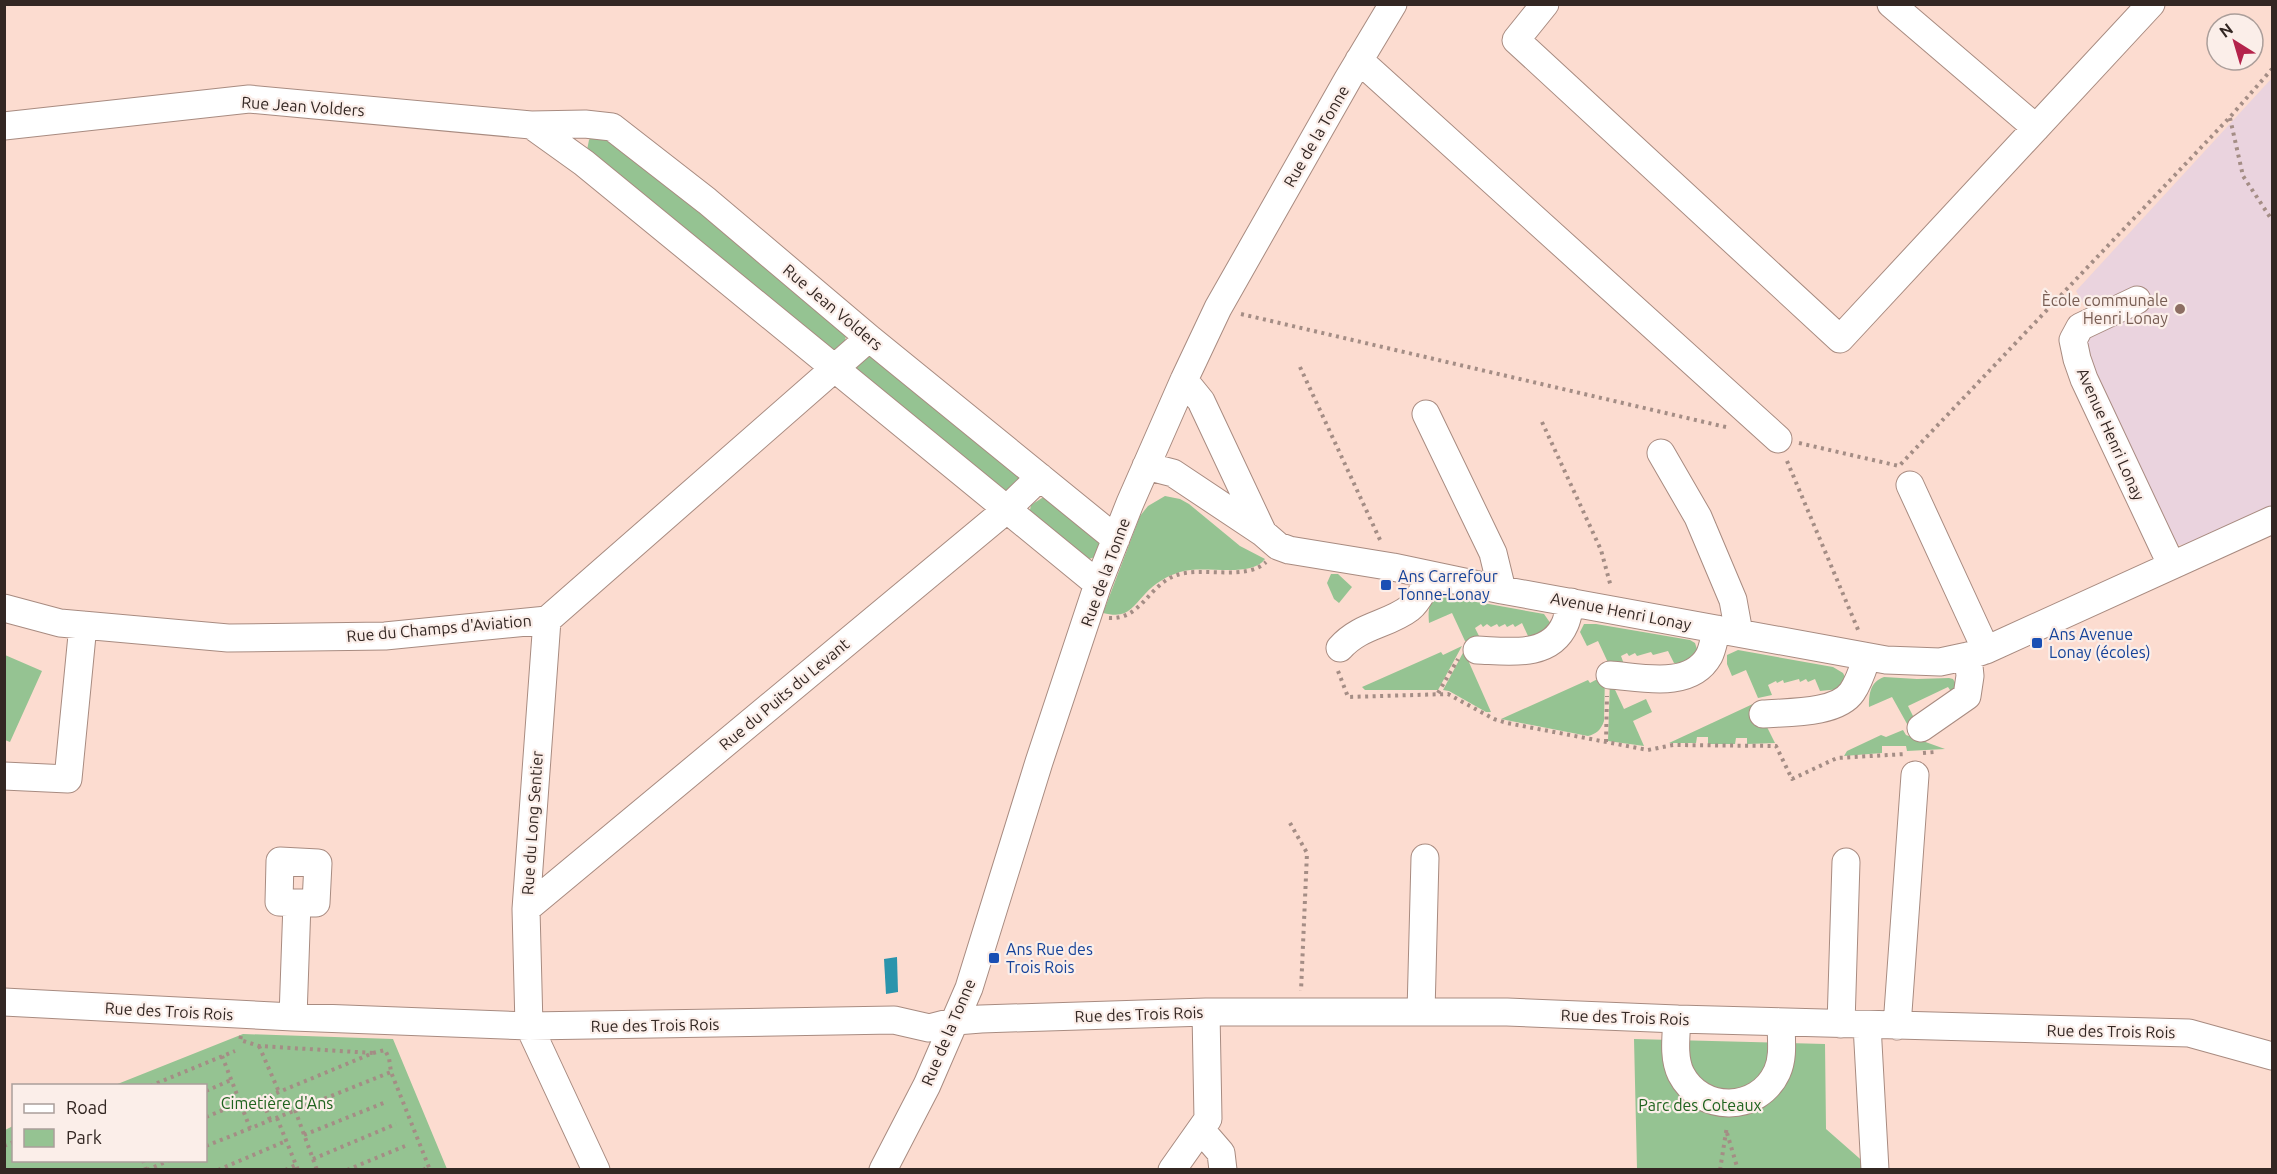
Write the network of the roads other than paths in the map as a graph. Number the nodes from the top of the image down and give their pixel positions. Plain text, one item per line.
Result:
1 (1393, 4) edge
2 (1545, 4) edge
3 (1890, 4) edge
4 (2151, 4) edge
5 (1359, 60) junction
6 (531, 125) junction
7 (4, 126) edge
8 (2036, 128) junction
9 (2137, 300) dead end
10 (869, 338) junction
11 (834, 368) junction
12 (1184, 380) junction
13 (1426, 414) dead end
14 (1782, 450) road end
15 (1661, 453) dead end
16 (1146, 466) junction
17 (1040, 477) junction
18 (1910, 485) dead end
19 (1006, 510) junction
20 (2272, 520) edge
21 (1116, 539) junction
22 (1270, 539) junction
23 (2171, 564) junction
24 (1430, 576) junction
25 (1098, 584) junction
26 (1502, 590) junction
27 (1571, 602) junction
28 (4, 608) edge
29 (547, 620) junction
30 (83, 625) junction
31 (1728, 631) junction
32 (1340, 648) road end
33 (1477, 650) road end
34 (1977, 653) junction
35 (1865, 657) junction
36 (1610, 675) road end
37 (1763, 714) dead end
38 (1921, 729) dead end
39 (1915, 775) dead end
40 (4, 776) edge
41 (1425, 858) dead end
42 (1846, 862) dead end
43 (297, 903) dead end
44 (526, 909) junction
45 (4, 1002) edge
46 (1206, 1012) junction
47 (1421, 1012) junction
48 (293, 1017) junction
49 (1677, 1020) junction
50 (956, 1021) junction
51 (1781, 1022) junction
52 (1854, 1024) junction
53 (529, 1026) junction
54 (1897, 1026) junction
55 (2272, 1056) edge
56 (1202, 1131) junction
57 (596, 1170) edge
58 (883, 1170) edge
59 (1172, 1170) edge
60 (1223, 1170) edge
61 (1875, 1170) edge

1 - 5 street, Rue de la Tonne
2 - 8 street
3 - 8 street
4 - 8 street
5 - 12 street, Rue de la Tonne
5 - 14 street
6 - 7 street, Rue Jean Volders
6 - 10 street, Rue Jean Volders
6 - 11 street
9 - 23 street, Avenue Henri Lonay
10 - 11 street, Rue du Champs d'Aviation
10 - 17 street, Rue Jean Volders
11 - 19 street
11 - 29 street, Rue du Champs d'Aviation
12 - 16 street, Rue de la Tonne
12 - 22 street
13 - 26 street
15 - 31 street
16 - 21 street, Rue de la Tonne
16 - 22 street, Avenue Henri Lonay
17 - 19 street, Rue du Puits du Levant
17 - 21 street, Rue Jean Volders
18 - 34 street
19 - 25 street
19 - 44 street, Rue du Puits du Levant
20 - 23 street, Avenue Henri Lonay
21 - 25 street, Rue de la Tonne
22 - 24 street, Avenue Henri Lonay
23 - 34 street, Avenue Henri Lonay
24 - 26 street, Avenue Henri Lonay
24 - 32 street
25 - 50 street, Rue de la Tonne
26 - 27 street, Avenue Henri Lonay
27 - 31 street, Avenue Henri Lonay
27 - 33 street
28 - 30 street, Rue du Champs d'Aviation
29 - 30 street, Rue du Champs d'Aviation
29 - 44 street, Rue du Long Sentier
30 - 40 street
31 - 35 street, Avenue Henri Lonay
31 - 36 street
34 - 35 street, Avenue Henri Lonay
34 - 38 street
35 - 37 street
39 - 54 street
41 - 47 street
42 - 52 street
43 - 48 street
44 - 53 street, Rue du Long Sentier
45 - 48 street, Rue des Trois Rois
46 - 47 street, Rue des Trois Rois
46 - 50 street, Rue des Trois Rois
46 - 56 street
47 - 49 street, Rue des Trois Rois
48 - 53 street, Rue des Trois Rois
49 - 51 street, Rue des Trois Rois
49 - 51 street
50 - 53 street, Rue des Trois Rois
50 - 58 street, Rue de la Tonne
51 - 52 street, Rue des Trois Rois
52 - 54 street, Rue des Trois Rois
52 - 61 street
53 - 57 street
54 - 55 street, Rue des Trois Rois
56 - 59 street
56 - 60 street

